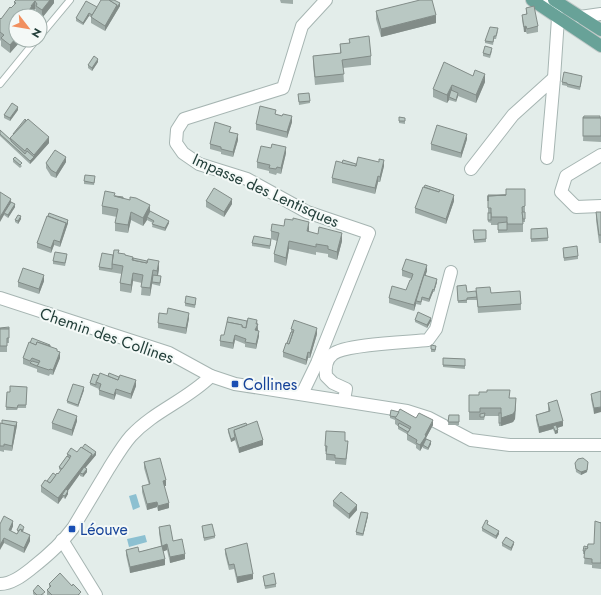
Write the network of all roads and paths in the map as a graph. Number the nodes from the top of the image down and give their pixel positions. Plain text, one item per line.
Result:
1 (70, 0) edge
2 (326, 0) edge
3 (532, 0) edge
4 (545, 0) edge
5 (554, 0) edge
6 (601, 14) edge
7 (580, 17) junction
8 (558, 18) junction
9 (48, 26) edge
10 (600, 29) edge
11 (601, 46) edge
12 (29, 48) edge
13 (554, 78) junction
14 (0, 84) edge
15 (601, 155) edge
16 (547, 158) dead end
17 (471, 169) dead end
18 (601, 206) edge
19 (451, 272) dead end
20 (0, 298) edge
21 (211, 376) junction
22 (302, 394) junction
23 (344, 400) junction
24 (601, 445) edge
25 (62, 540) junction
26 (1, 587) edge
27 (96, 595) edge

1 - 9 lane
2 - 22 street, Impasse des Lentisques
3 - 8 main road
4 - 8 street
5 - 7 main road
6 - 7 street
7 - 10 main road
8 - 10 street
8 - 11 main road
8 - 13 street
12 - 14 lane
13 - 16 street
13 - 17 street
15 - 18 street
19 - 23 street
20 - 21 street, Chemin des Collines
21 - 22 street, Chemin des Collines
21 - 25 street
22 - 23 street, Chemin des Collines
23 - 24 street, Chemin des Collines
25 - 26 street
25 - 27 street

